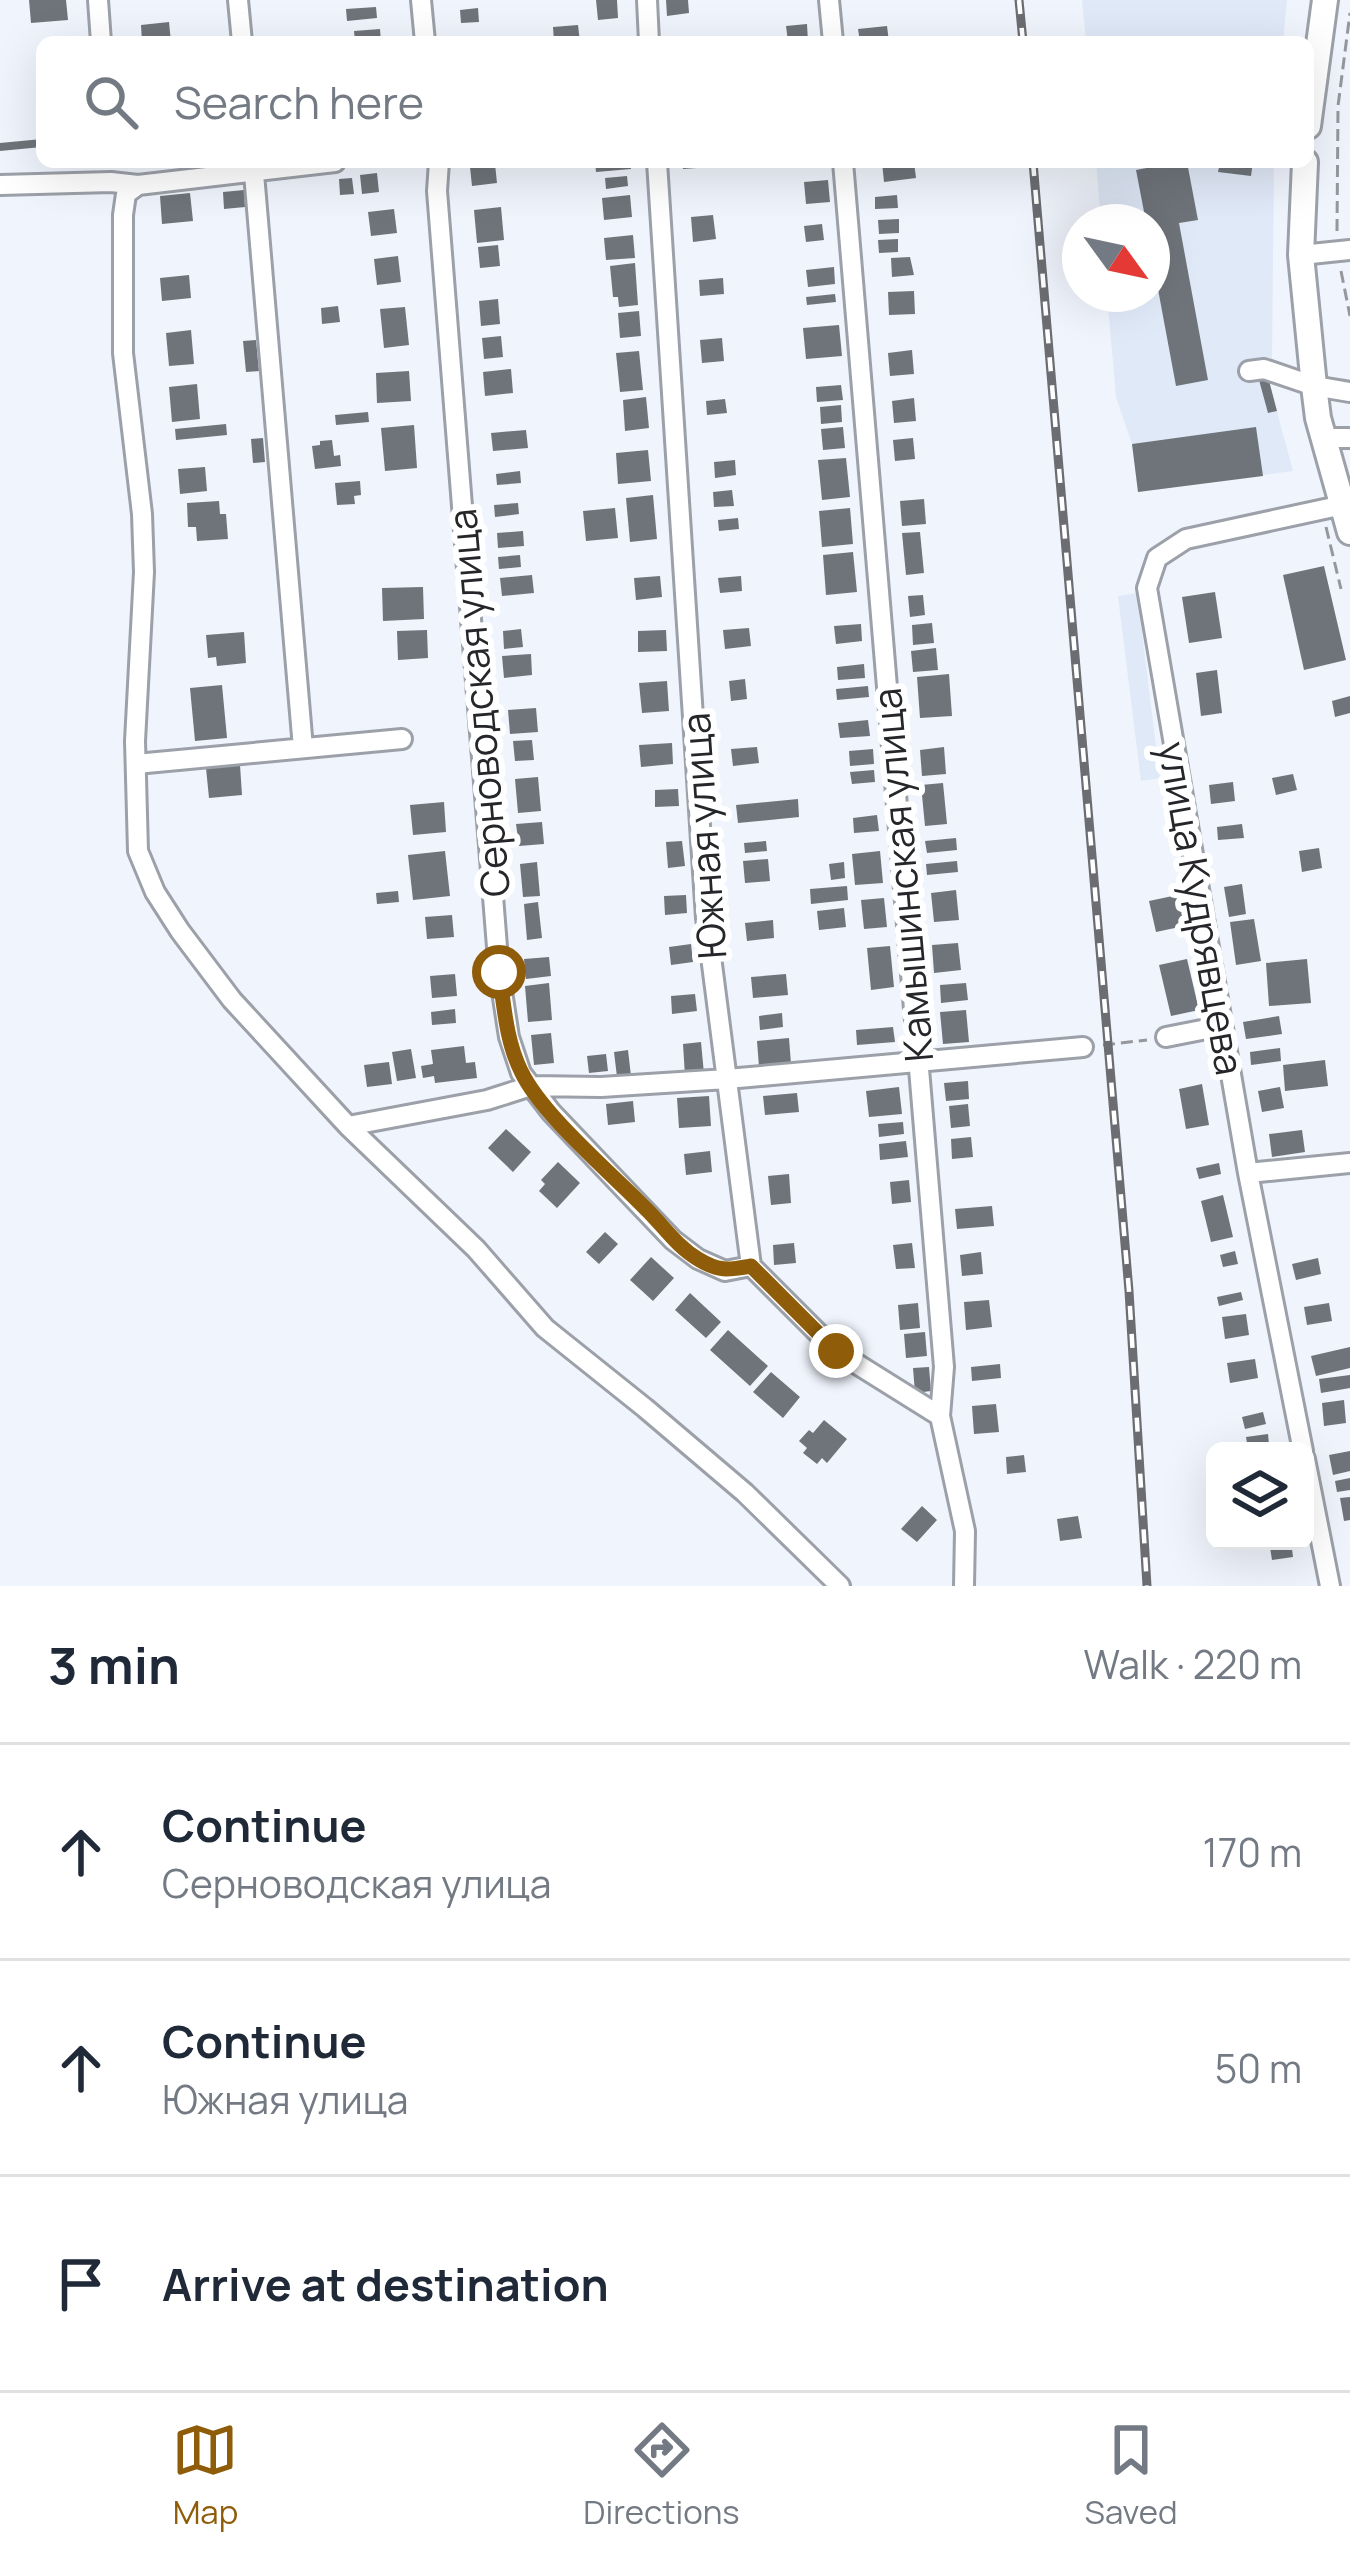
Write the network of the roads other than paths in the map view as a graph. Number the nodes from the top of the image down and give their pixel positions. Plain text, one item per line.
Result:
1 (98, 0) edge
2 (238, 0) edge
3 (421, 0) edge
4 (646, 0) edge
5 (830, 0) edge
6 (1324, 0) edge
7 (100, 36) edge
8 (241, 36) edge
9 (424, 36) edge
10 (649, 36) edge
11 (833, 36) edge
12 (1314, 79) edge
13 (247, 168) edge
14 (253, 168) edge
15 (439, 168) edge
16 (657, 168) edge
17 (844, 168) edge
18 (1305, 168) edge
19 (110, 172) edge
20 (0, 184) edge
21 (138, 185) junction
22 (1344, 250) edge
23 (1300, 255) junction
24 (1249, 371) dead end
25 (1314, 386) junction
26 (1350, 392) edge
27 (1337, 438) edge
28 (1342, 505) junction
29 (1350, 532) edge
30 (403, 739) dead end
31 (303, 748) junction
32 (136, 764) junction
33 (1222, 1027) junction
34 (1166, 1037) road end
35 (1083, 1047) road end
36 (918, 1062) junction
37 (727, 1079) junction
38 (531, 1086) junction
39 (348, 1126) junction
40 (1350, 1163) edge
41 (1248, 1174) junction
42 (751, 1266) junction
43 (940, 1416) junction
44 (1301, 1442) edge
45 (1314, 1505) edge
46 (840, 1586) edge
47 (964, 1586) edge
48 (1330, 1586) edge

1 - 7 street
2 - 8 street
3 - 9 street
4 - 10 street
5 - 11 street
6 - 12 main road
13 - 21 street
14 - 31 street
15 - 38 street, Серноводская улица
16 - 37 street, Южная улица
17 - 36 street, Камышинская улица
18 - 23 main road
19 - 20 street
19 - 21 street
21 - 32 street
22 - 23 street
23 - 25 main road
24 - 25 street
25 - 26 street
25 - 27 main road
27 - 28 main road
28 - 29 main road
28 - 33 street, улица Кудрявцева
30 - 31 street
31 - 32 street
32 - 39 street
33 - 34 street
33 - 41 street, улица Кудрявцева
35 - 36 street
36 - 37 street
36 - 43 street, Камышинская улица
37 - 38 street
37 - 42 street, Южная улица
38 - 39 street
38 - 42 street, Серноводская улица
39 - 46 street
40 - 41 street
41 - 44 street, улица Кудрявцева
42 - 43 street
43 - 47 street, Камышинская улица
45 - 48 street, улица Кудрявцева

